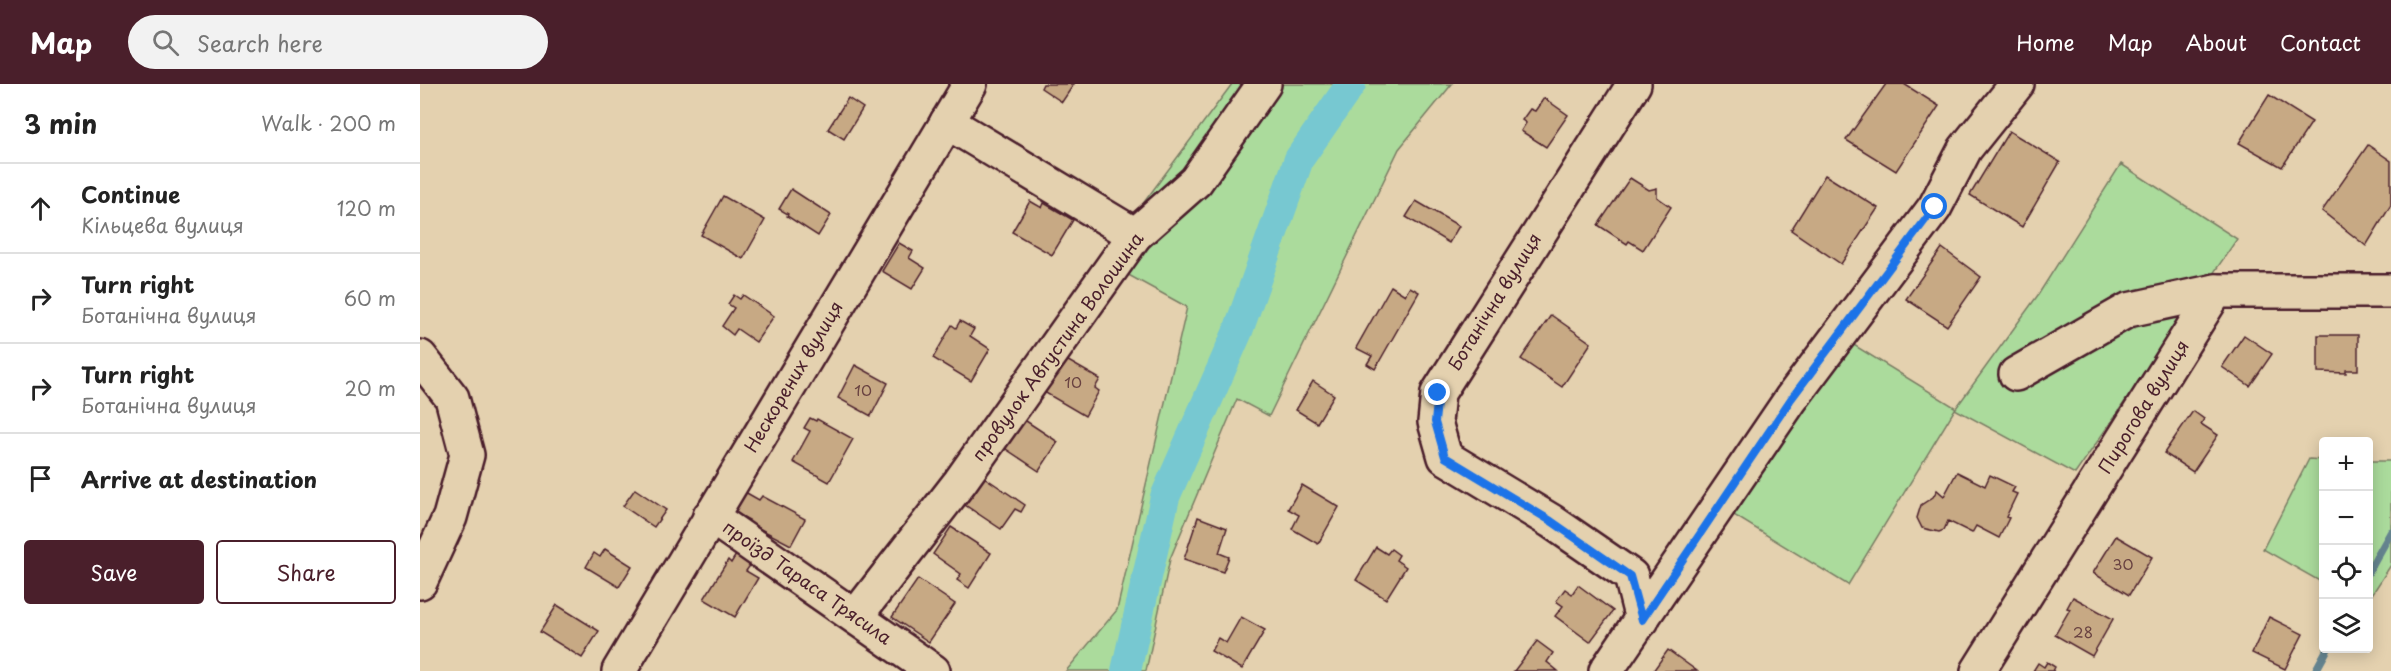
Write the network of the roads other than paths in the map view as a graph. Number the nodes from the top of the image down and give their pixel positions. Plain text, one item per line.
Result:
1 (970, 84) edge
2 (1264, 84) edge
3 (1634, 84) edge
4 (2017, 84) edge
5 (947, 122) junction
6 (1135, 235) junction
7 (2216, 291) junction
8 (2391, 291) edge
9 (420, 357) edge
10 (2016, 374) dead end
11 (710, 516) junction
12 (420, 582) edge
13 (856, 616) junction
14 (1642, 620) junction
15 (619, 671) edge
16 (933, 671) edge
17 (1606, 671) edge
18 (1978, 671) edge

1 - 5 street, Нескорених вулиця
2 - 6 street, провулок Августина Волошина
3 - 14 street, Ботанічна вулиця
4 - 14 street
5 - 6 street
5 - 11 street, Нескорених вулиця
6 - 13 street, провулок Августина Волошина
7 - 8 street
7 - 10 street
7 - 18 street, Пирогова вулиця
9 - 12 street
11 - 13 street, проїзд Тараса Трясила
11 - 15 street, Нескорених вулиця
13 - 16 street, проїзд Тараса Трясила
14 - 17 street

